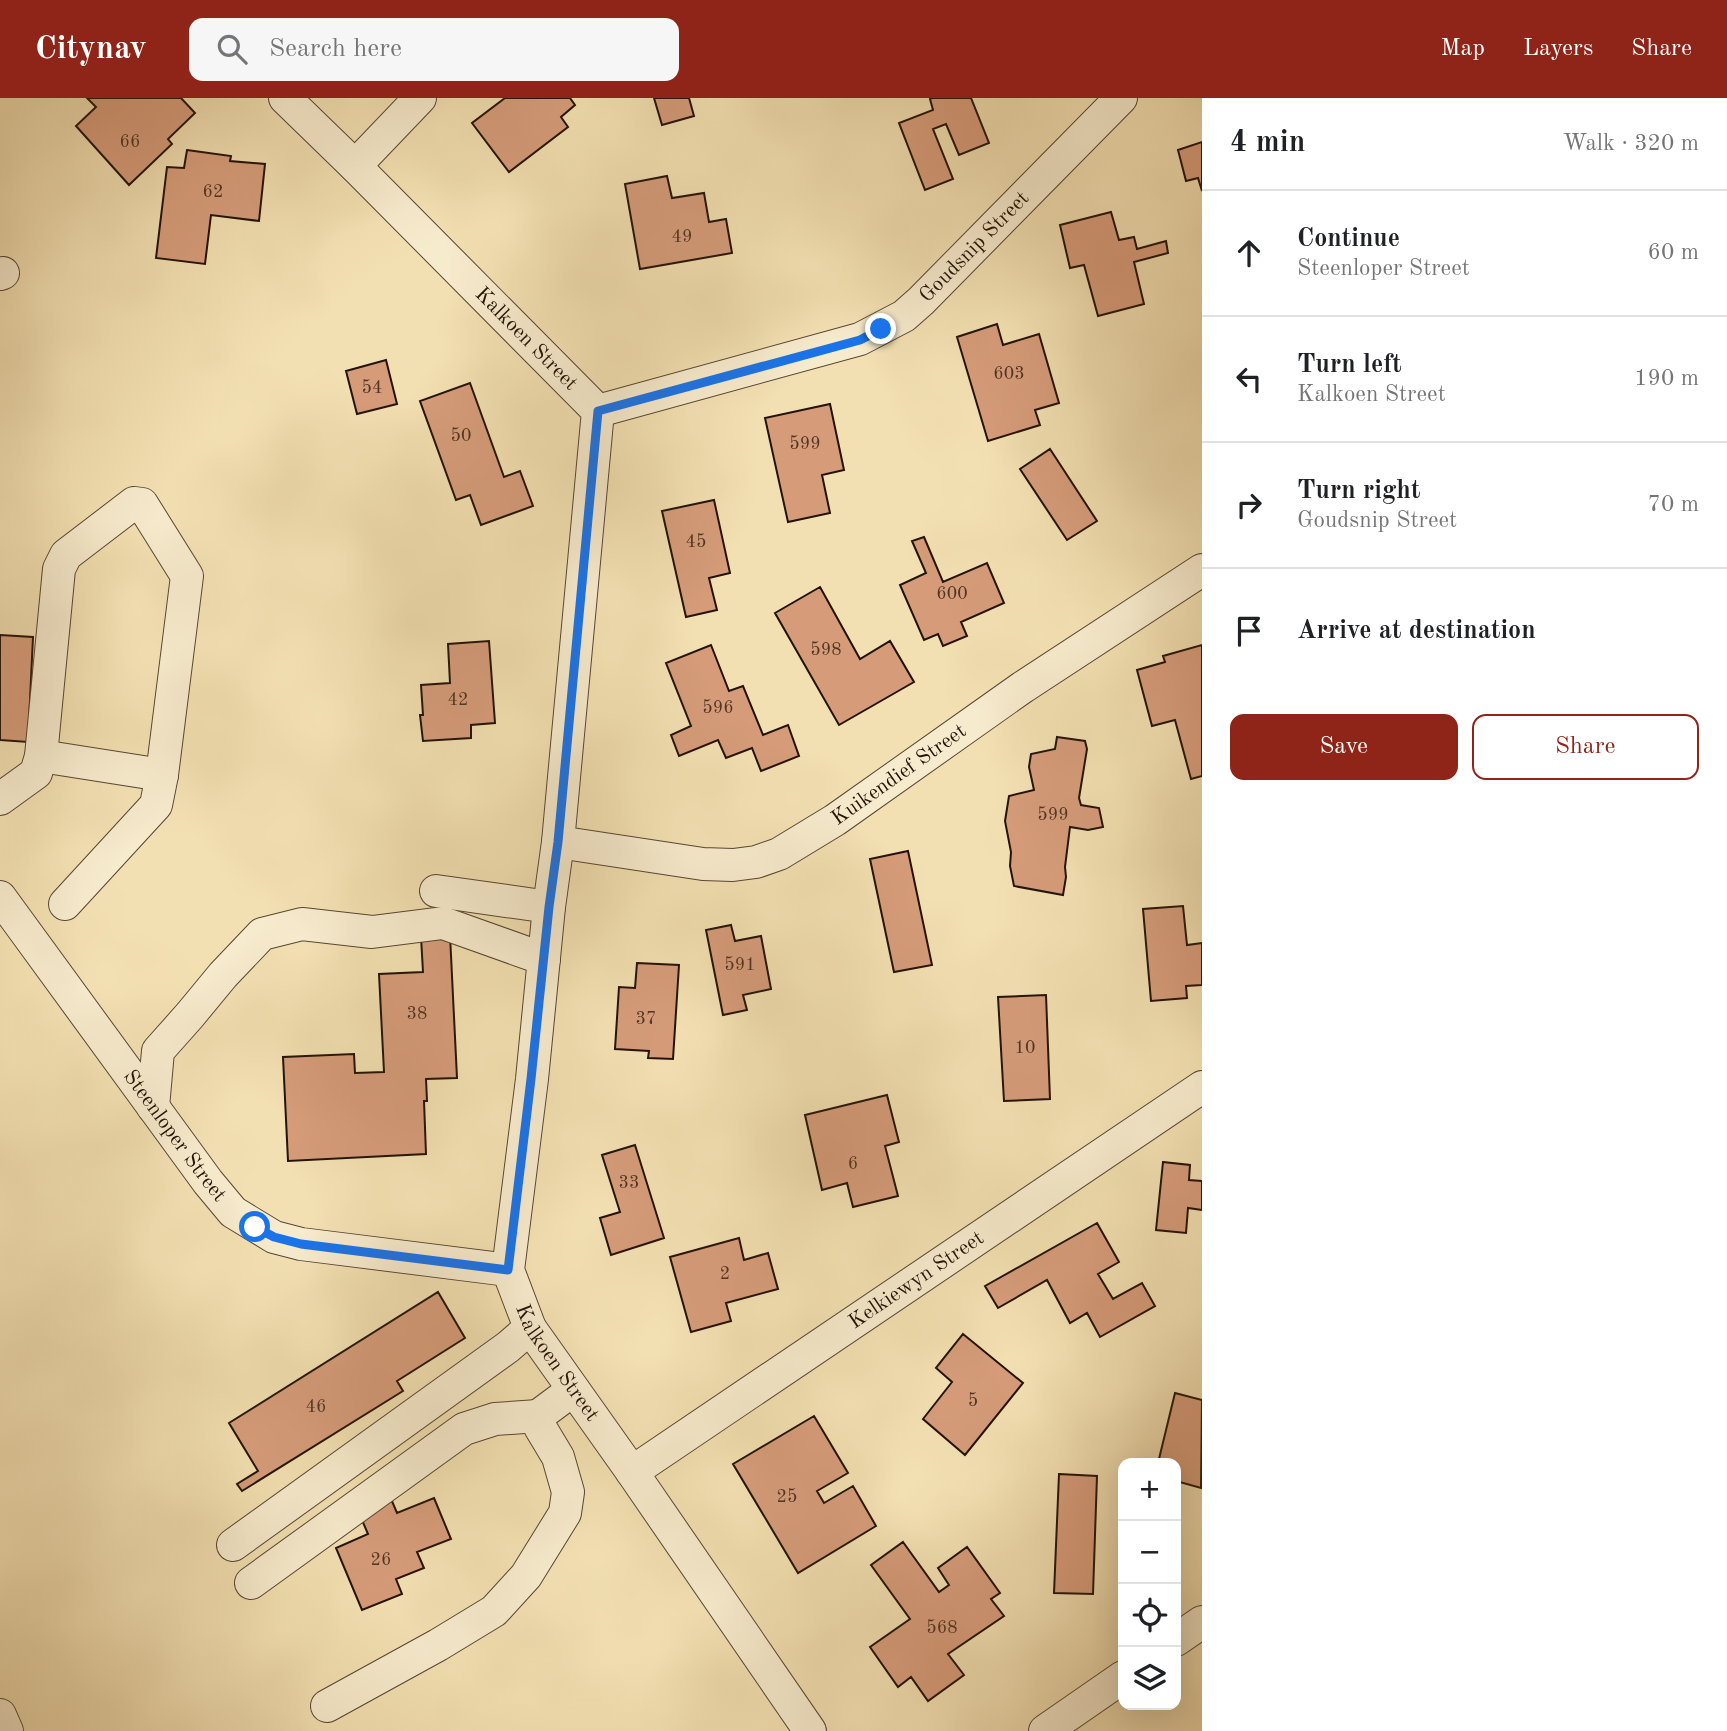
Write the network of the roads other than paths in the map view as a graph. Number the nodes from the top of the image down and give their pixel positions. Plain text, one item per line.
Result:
1 (285, 98) edge
2 (420, 98) edge
3 (1121, 98) edge
4 (355, 166) junction
5 (598, 411) junction
6 (1202, 570) edge
7 (41, 756) junction
8 (162, 775) junction
9 (0, 799) edge
10 (558, 842) junction
11 (436, 891) dead end
12 (0, 897) edge
13 (65, 904) dead end
14 (549, 907) junction
15 (544, 959) junction
16 (1202, 1087) edge
17 (153, 1107) junction
18 (508, 1270) junction
19 (530, 1328) junction
20 (573, 1390) junction
21 (538, 1416) junction
22 (632, 1472) junction
23 (233, 1545) dead end
24 (251, 1583) dead end
25 (1202, 1622) edge
26 (1181, 1637) edge
27 (1118, 1680) edge
28 (327, 1706) dead end
29 (0, 1715) edge
30 (7, 1731) edge
31 (810, 1731) edge
32 (1045, 1731) edge

1 - 4 street, Kalkoen Street
2 - 4 street
3 - 5 street, Goudsnip Street
4 - 5 street, Kalkoen Street
5 - 10 street, Kalkoen Street
6 - 10 street, Kuikendief Street
7 - 8 street
7 - 8 street
7 - 9 street
8 - 13 street
10 - 14 street, Kalkoen Street
11 - 14 street
12 - 17 street, Steenloper Street
14 - 15 street, Kalkoen Street
15 - 17 street
15 - 18 street, Kalkoen Street
16 - 22 street, Kelkiewyn Street
17 - 18 street, Steenloper Street
18 - 19 street, Kalkoen Street
19 - 20 street, Kalkoen Street
19 - 23 street
20 - 21 street
20 - 22 street, Kalkoen Street
21 - 24 street
21 - 28 street
22 - 31 street, Kalkoen Street
25 - 26 street
27 - 32 street
29 - 30 street

